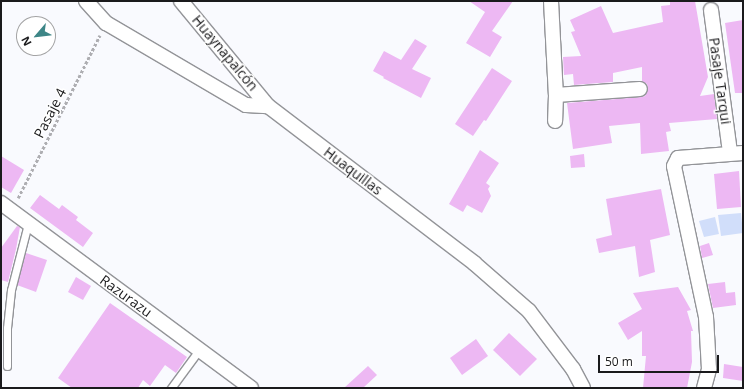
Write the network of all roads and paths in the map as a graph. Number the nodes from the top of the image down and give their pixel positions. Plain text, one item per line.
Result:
1 (86, 1) edge
2 (181, 1) edge
3 (551, 1) edge
4 (711, 10) dead end
5 (106, 23) junction
6 (640, 89) dead end
7 (556, 95) junction
8 (268, 106) junction
9 (555, 120) dead end
10 (736, 153) edge
11 (6, 207) edge
12 (28, 224) junction
13 (199, 350) junction
14 (7, 366) dead end
15 (171, 388) edge
16 (251, 388) edge
17 (583, 388) edge
18 (704, 388) edge

1 - 5 street
2 - 8 street, Huaynapalcón
3 - 7 street
4 - 10 street, Pasaje Tarqui
5 - 8 street
5 - 11 path, Pasaje 4
6 - 7 street
7 - 9 street
8 - 17 street, Huaquillas
10 - 18 street
11 - 12 street, Razurazu
12 - 13 street, Razurazu
12 - 14 lane
13 - 15 lane
13 - 16 street, Razurazu

